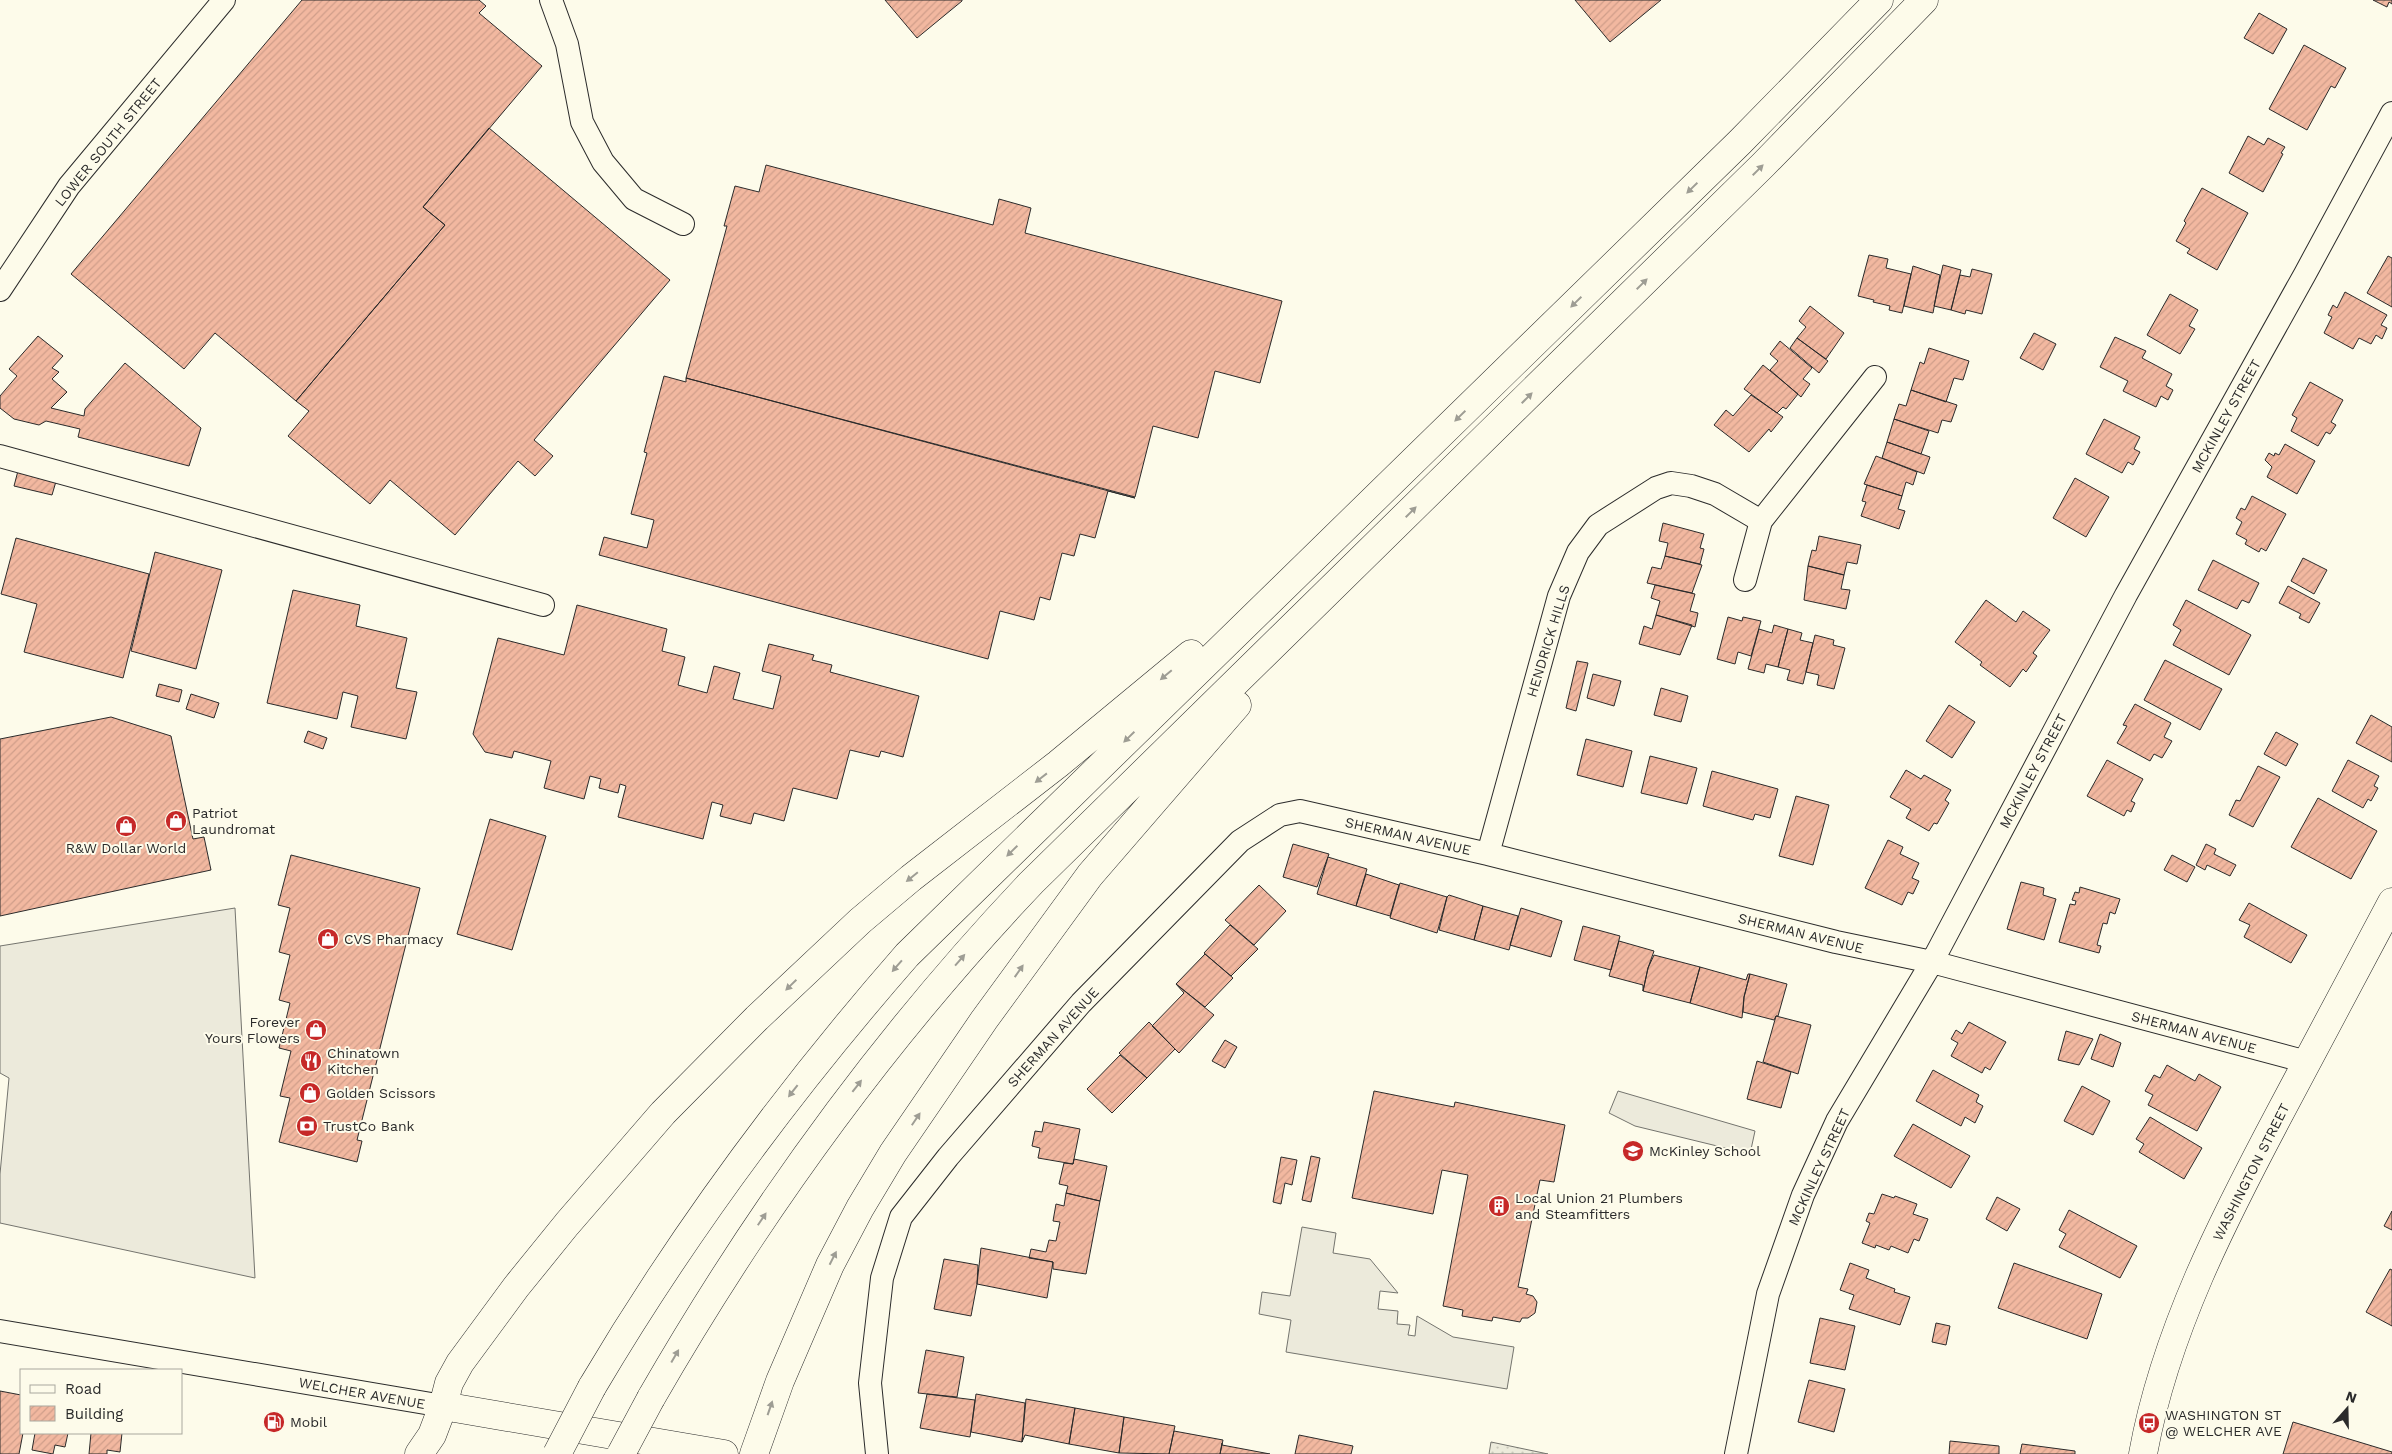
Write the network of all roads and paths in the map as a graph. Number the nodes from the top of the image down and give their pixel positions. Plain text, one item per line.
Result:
1 (224, 0) edge
2 (551, 0) edge
3 (1863, 0) edge
4 (1879, 0) edge
5 (1924, 0) edge
6 (1935, 0) edge
7 (1859, 69) junction
8 (2392, 113) edge
9 (1740, 142) junction
10 (683, 224) dead end
11 (0, 290) edge
12 (1875, 377) dead end
13 (0, 456) edge
14 (1352, 521) junction
15 (1761, 521) junction
16 (1376, 546) junction
17 (1745, 580) dead end
18 (543, 605) dead end
19 (1488, 854) junction
20 (2392, 902) edge
21 (1932, 962) junction
22 (2307, 1062) junction
23 (0, 1331) edge
24 (442, 1406) junction
25 (419, 1454) edge
26 (557, 1454) edge
27 (621, 1454) edge
28 (724, 1454) edge
29 (754, 1454) edge
30 (877, 1454) edge
31 (1736, 1454) edge
32 (2143, 1454) edge

1 - 11 street, LOWER SOUTH STREET
2 - 10 street
3 - 9 main road
4 - 9 main road
5 - 7 main road
6 - 7 main road
16 -> 7 main road
8 - 21 street, MCKINLEY STREET
9 -> 14 main road
12 - 15 street
13 - 18 street
14 -> 24 main road
14 -> 26 main road, bridge
15 - 17 street
15 - 19 street, HENDRICK HILLS
27 -> 16 main road, bridge
29 -> 16 main road
19 - 21 street, SHERMAN AVENUE
19 - 30 street, SHERMAN AVENUE
20 - 22 main road, WASHINGTON STREET
21 - 22 street, SHERMAN AVENUE
21 - 31 street, MCKINLEY STREET
22 - 32 main road, WASHINGTON STREET
23 - 24 street, WELCHER AVENUE
24 - 25 main road
24 - 28 main road, WELCHER AVENUE

